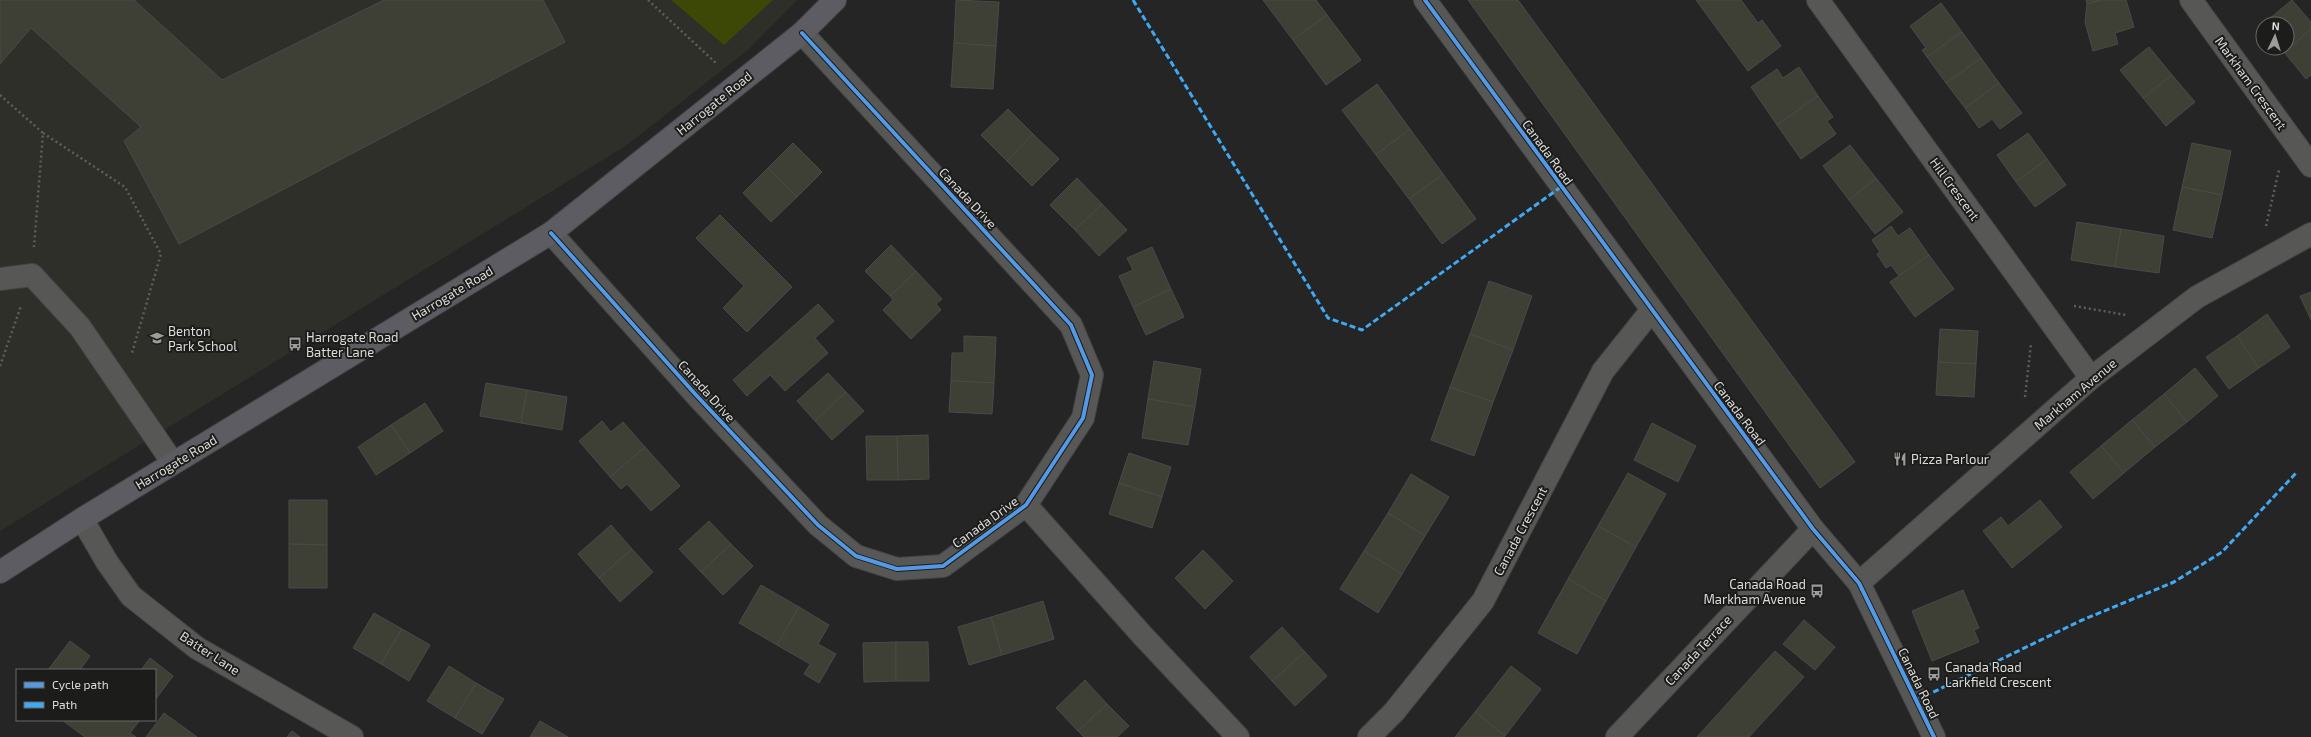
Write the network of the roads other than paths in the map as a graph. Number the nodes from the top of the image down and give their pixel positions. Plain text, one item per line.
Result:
1 (835, 0) edge
2 (1425, 0) edge
3 (1818, 0) edge
4 (2191, 0) edge
5 (802, 33) junction
6 (2311, 166) edge
7 (551, 233) junction
8 (2311, 234) edge
9 (0, 279) edge
10 (1651, 311) junction
11 (2091, 378) junction
12 (173, 463) junction
13 (1026, 505) junction
14 (82, 519) junction
15 (1813, 529) junction
16 (0, 572) edge
17 (1859, 583) junction
18 (1931, 736) edge
19 (352, 737) edge
20 (1238, 737) edge
21 (1369, 737) edge
22 (1617, 737) edge

1 - 5 main road, Harrogate Road
2 - 10 street, Canada Road
3 - 11 street, Hill Crescent
4 - 6 street, Markham Crescent
5 - 7 main road, Harrogate Road
5 - 13 street, Canada Drive
7 - 12 main road, Harrogate Road
7 - 13 street, Canada Drive
8 - 11 street, Markham Avenue
9 - 12 street
10 - 15 street, Canada Road
10 - 21 street, Canada Crescent
11 - 17 street, Markham Avenue
12 - 14 main road, Harrogate Road
13 - 20 street, Canada Drive
14 - 16 main road, Harrogate Road
14 - 19 street, Batter Lane
15 - 17 street, Canada Road
15 - 22 street, Canada Terrace
17 - 18 street, Canada Road

